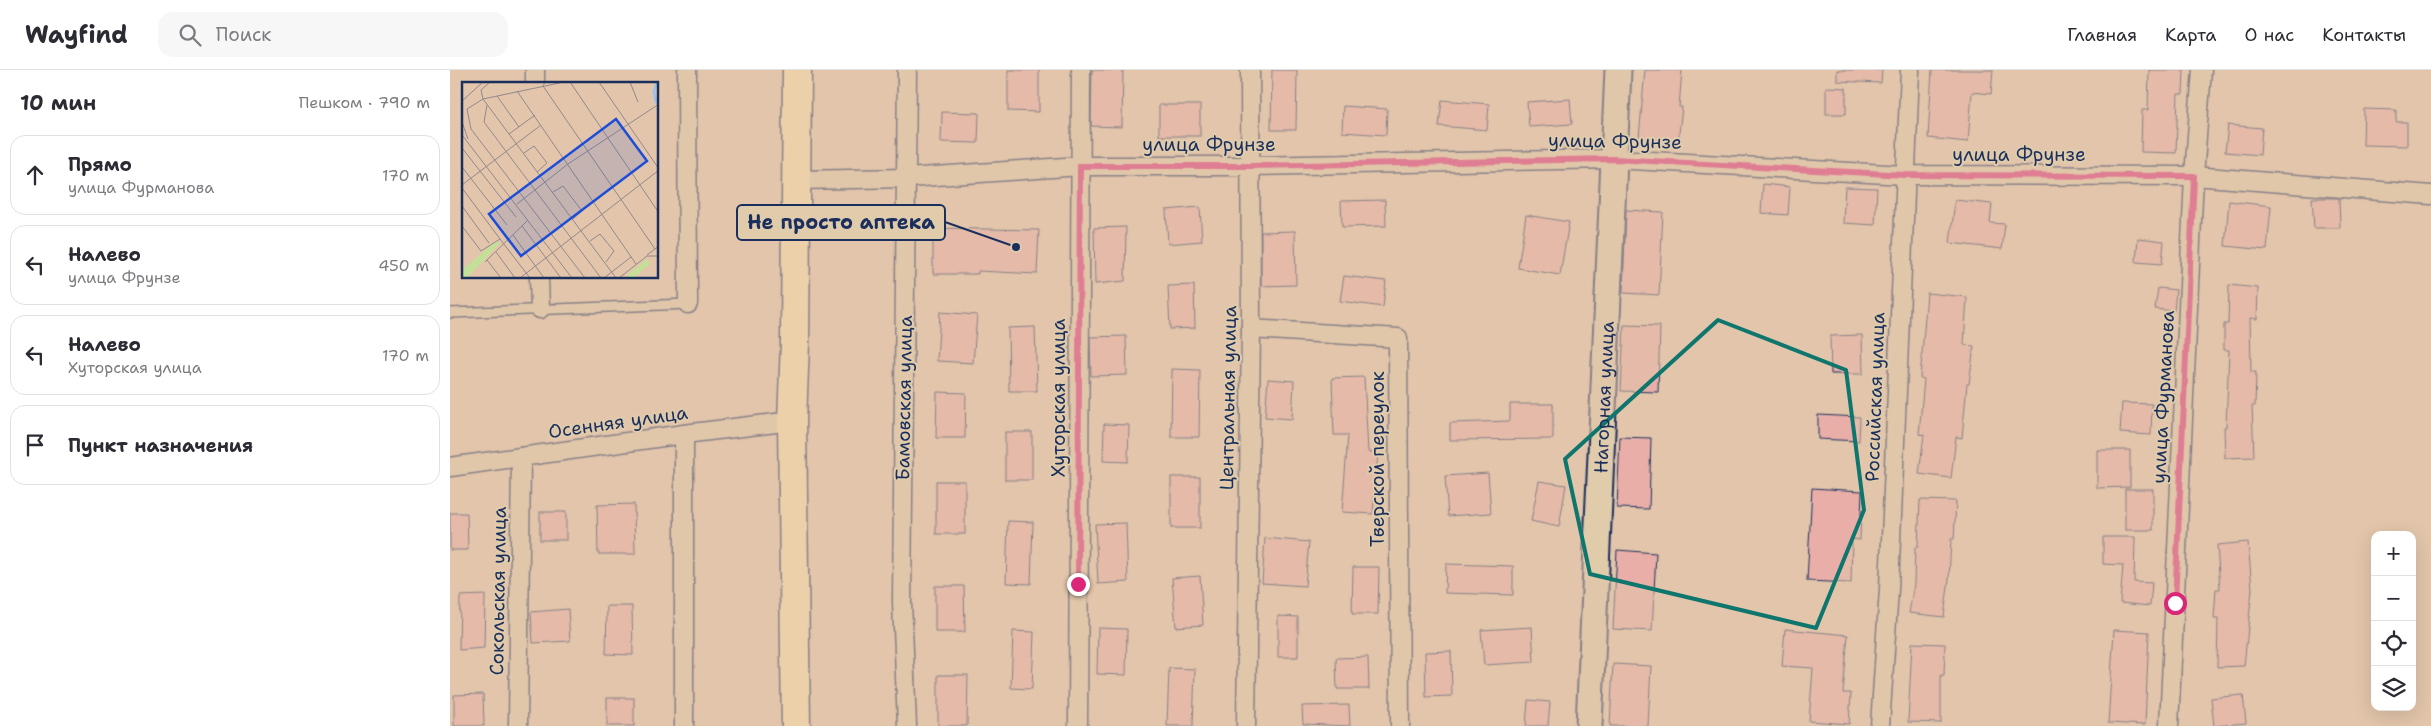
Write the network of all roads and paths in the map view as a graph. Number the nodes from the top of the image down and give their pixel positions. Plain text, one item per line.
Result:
1 (687, 70) edge
2 (797, 70) edge
3 (907, 70) edge
4 (1081, 70) edge
5 (1250, 70) edge
6 (1618, 70) edge
7 (1910, 70) edge
8 (2202, 70) edge
9 (1614, 159) junction
10 (1080, 166) junction
11 (1249, 166) junction
12 (1906, 175) junction
13 (2194, 176) junction
14 (907, 178) junction
15 (797, 180) junction
16 (2431, 196) edge
17 (539, 279) edge
18 (688, 304) joint
19 (540, 309) junction
20 (450, 313) edge
21 (1251, 329) junction
22 (792, 421) junction
23 (684, 434) junction
24 (521, 457) junction
25 (450, 467) edge
26 (518, 726) edge
27 (684, 726) edge
28 (796, 726) edge
29 (907, 726) edge
30 (1078, 726) edge
31 (1246, 726) edge
32 (1400, 726) edge
33 (1589, 726) edge
34 (1880, 726) edge
35 (2169, 726) edge

1 - 18 street
2 - 15 main road
3 - 14 street, Бамовская улица
4 - 10 street, Хуторская улица
5 - 11 street, Центральная улица
6 - 9 street, Нагорная улица
7 - 12 street, Российская улица
8 - 13 street, улица Фурманова
9 - 11 street, улица Фрунзе
9 - 12 street, улица Фрунзе
9 - 33 street, Нагорная улица
10 - 11 street, улица Фрунзе
10 - 14 street, улица Фрунзе
10 - 30 street, Хуторская улица
11 - 21 street, Центральная улица
12 - 13 street, улица Фрунзе
12 - 34 street, Российская улица
13 - 16 street, улица Фрунзе
13 - 35 street, улица Фурманова
14 - 15 street, улица Фрунзе
14 - 29 street, Бамовская улица
15 - 22 main road
17 - 19 street
18 - 19 lane
19 - 20 lane
21 - 31 street, Центральная улица
21 - 32 street, Тверской переулок
22 - 23 street, Осенняя улица
22 - 28 main road
23 - 24 street, Осенняя улица
23 - 27 street
24 - 25 street, Осенняя улица
24 - 26 street, Сокольская улица

